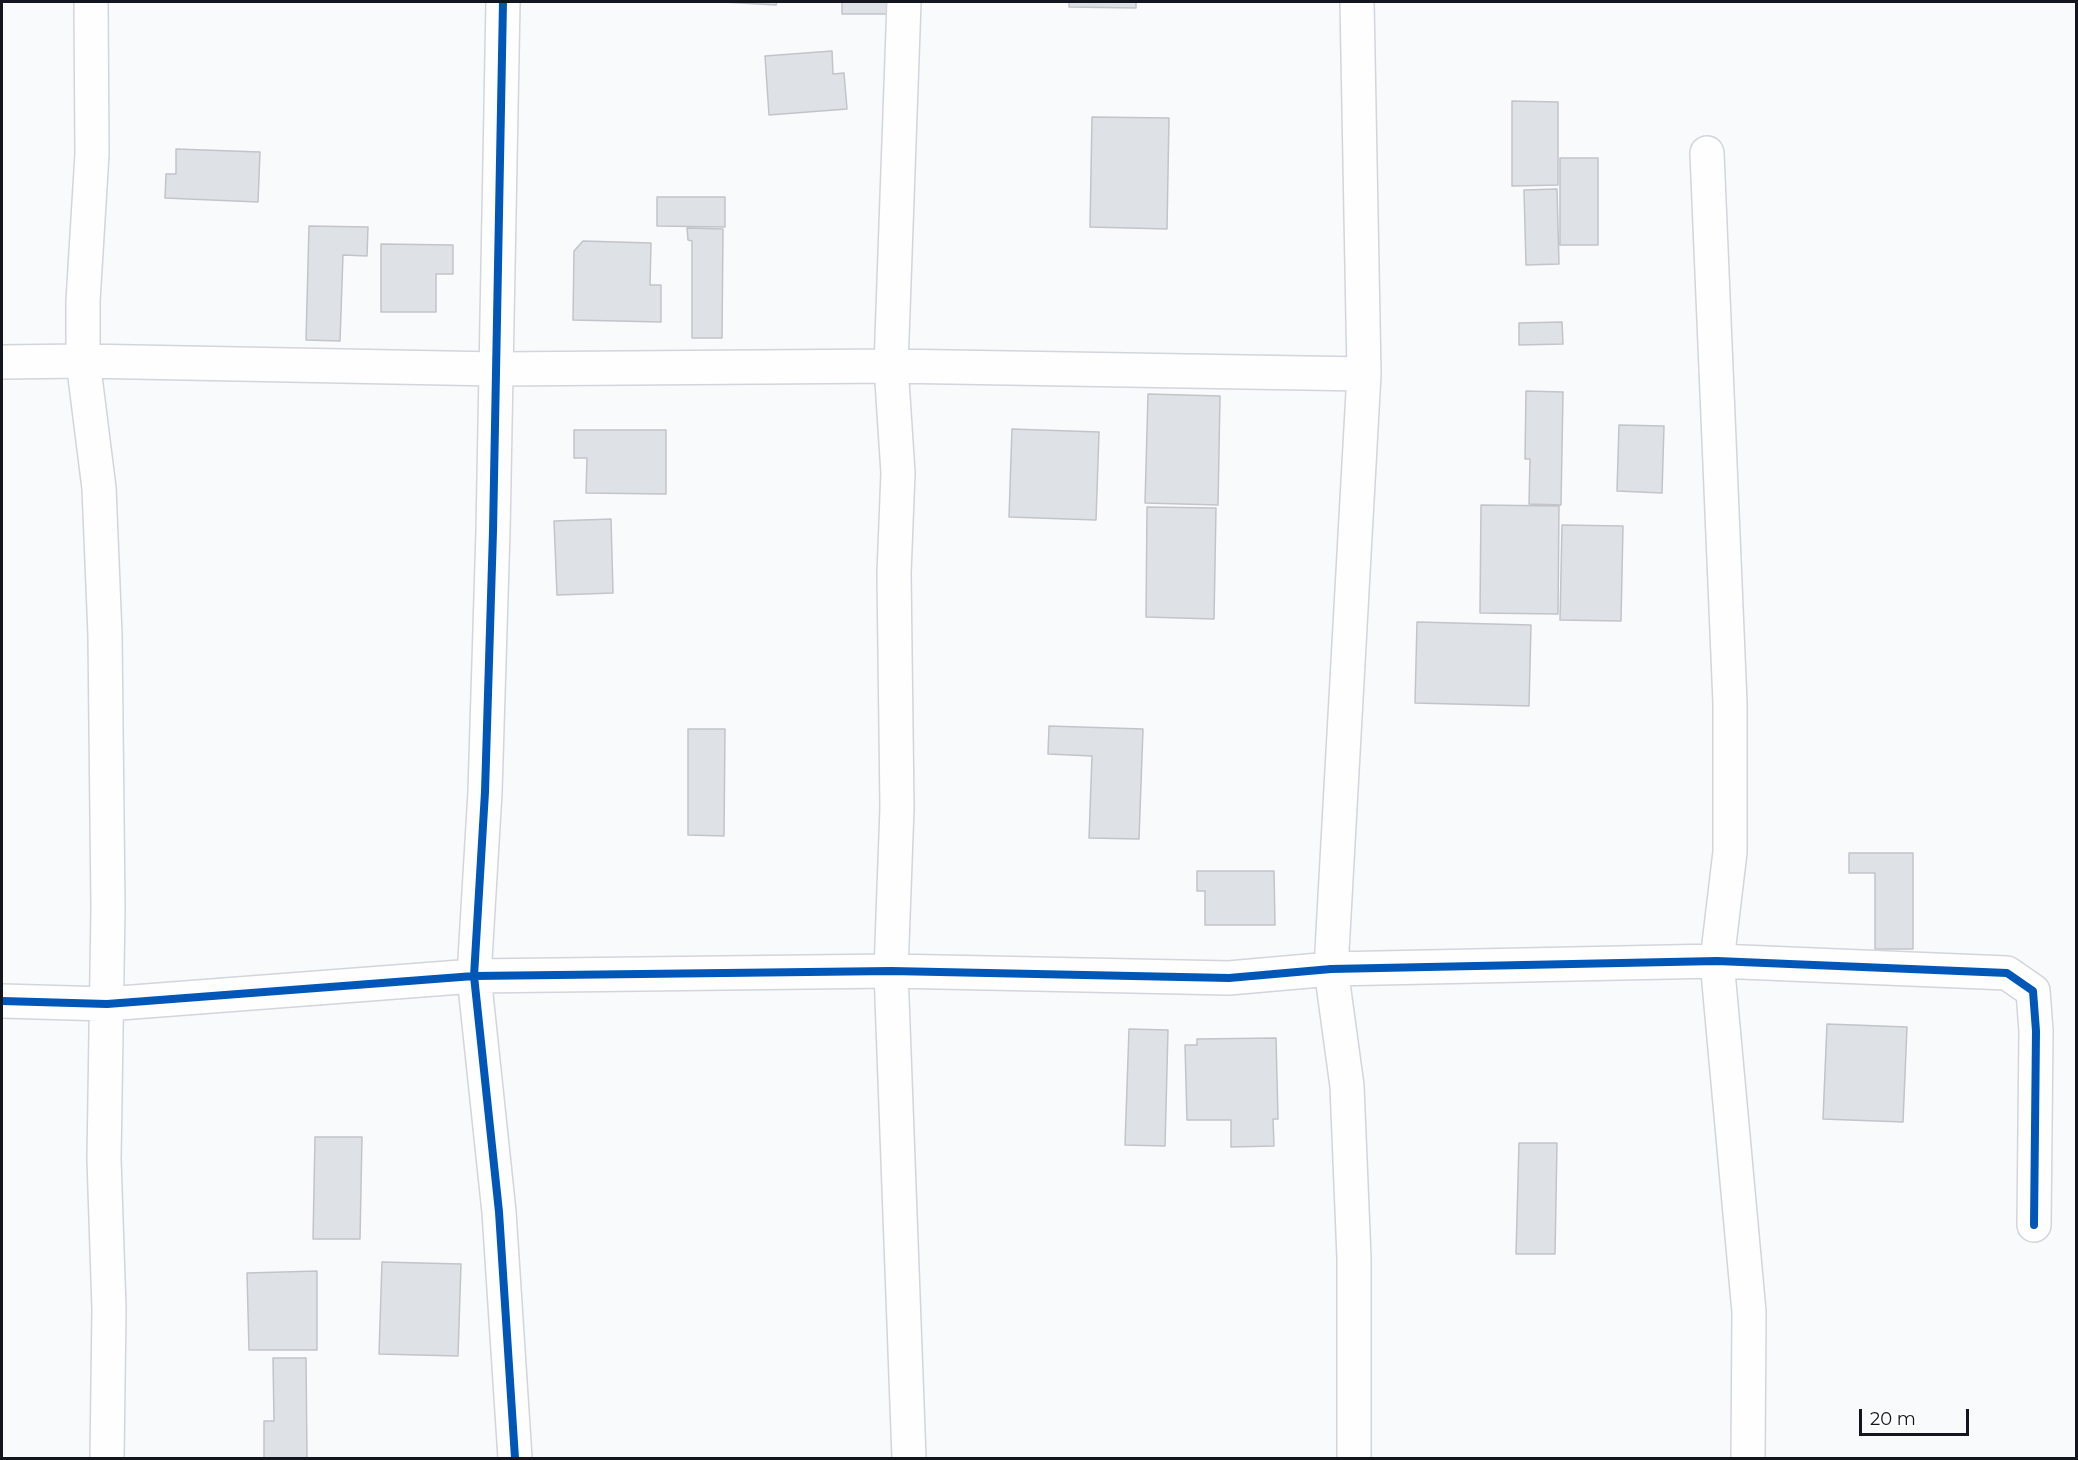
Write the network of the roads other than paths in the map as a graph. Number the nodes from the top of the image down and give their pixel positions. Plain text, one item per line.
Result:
1 (91, 2) edge
2 (503, 2) edge
3 (904, 2) edge
4 (1356, 2) edge
5 (1707, 153) dead end
6 (83, 361) junction
7 (2, 362) edge
8 (891, 366) junction
9 (496, 369) junction
10 (1364, 374) junction
11 (1718, 961) junction
12 (1331, 969) junction
13 (891, 971) junction
14 (474, 976) junction
15 (2, 1001) edge
16 (107, 1004) junction
17 (2034, 1225) dead end
18 (107, 1458) edge
19 (515, 1458) edge
20 (909, 1458) edge
21 (1354, 1458) edge
22 (1748, 1458) edge

1 - 6 street
2 - 9 street
3 - 8 street
4 - 10 street
5 - 11 street
6 - 7 street
6 - 9 street
6 - 16 street
8 - 9 street
8 - 10 street
8 - 13 street
9 - 14 street
10 - 12 street
11 - 12 street
11 - 17 street
11 - 22 street
12 - 13 street
12 - 21 street
13 - 14 street
13 - 20 street
14 - 16 street
14 - 19 street
15 - 16 street
16 - 18 street

